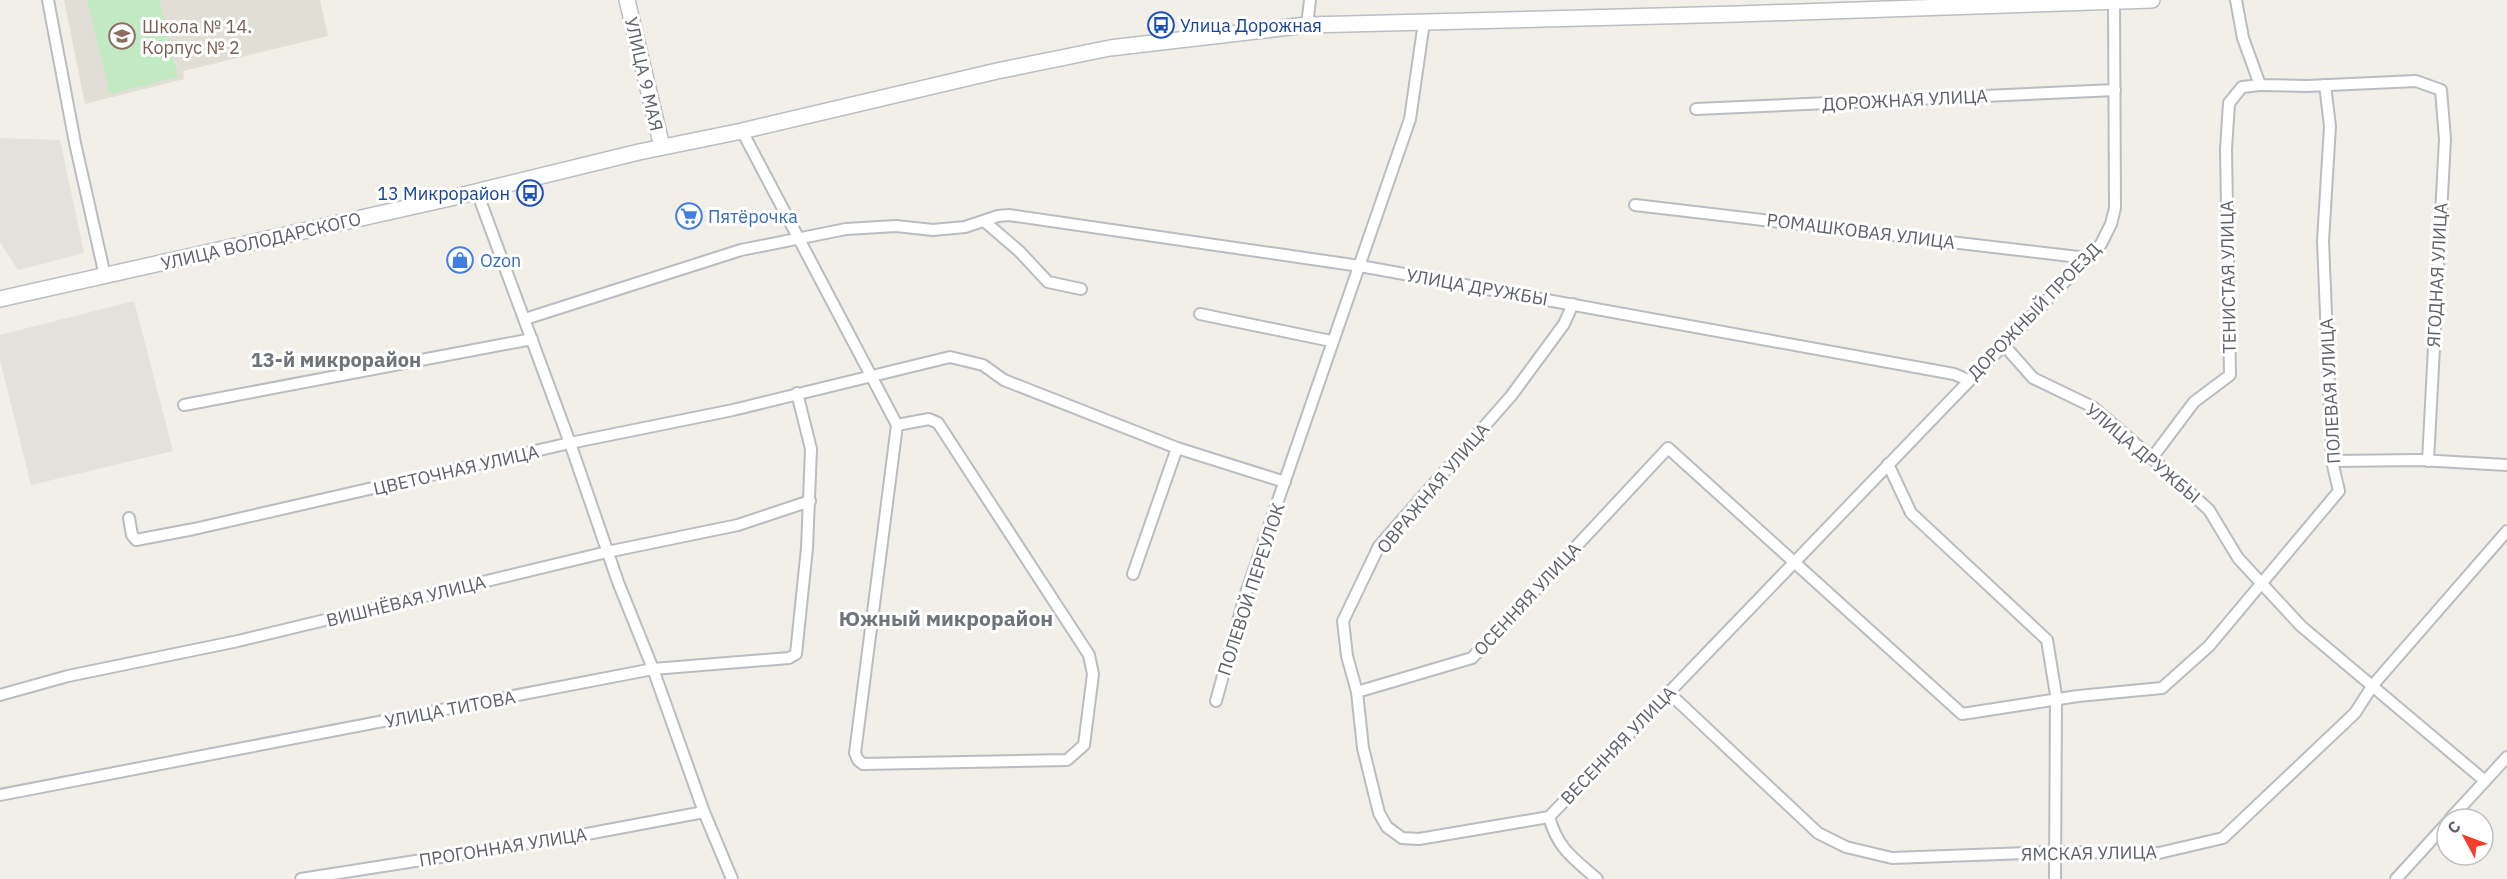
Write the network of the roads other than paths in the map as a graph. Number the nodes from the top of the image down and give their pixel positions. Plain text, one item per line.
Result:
1 (48, 0) edge
2 (627, 0) edge
3 (1310, 0) edge
4 (2152, 0) edge
5 (2236, 0) edge
6 (2115, 2) junction
7 (1424, 22) junction
8 (1307, 25) junction
9 (2260, 85) junction
10 (2325, 85) junction
11 (2115, 90) junction
12 (1696, 109) dead end
13 (742, 131) junction
14 (662, 147) junction
15 (477, 192) junction
16 (1635, 205) dead end
17 (984, 221) junction
18 (797, 239) junction
19 (2087, 258) junction
20 (1360, 267) junction
21 (105, 276) junction
22 (1081, 289) dead end
23 (0, 299) edge
24 (1573, 304) junction
25 (1200, 314) dead end
26 (525, 319) junction
27 (532, 339) junction
28 (1331, 341) junction
29 (2003, 344) junction
30 (872, 377) junction
31 (1968, 380) junction
32 (797, 393) junction
33 (184, 405) dead end
34 (897, 426) junction
35 (570, 443) junction
36 (1177, 448) junction
37 (2152, 458) junction
38 (2332, 461) junction
39 (2428, 461) junction
40 (1888, 464) junction
41 (2507, 465) edge
42 (1285, 482) junction
43 (810, 501) junction
44 (129, 518) dead end
45 (2507, 531) edge
46 (607, 552) junction
47 (1795, 562) junction
48 (1133, 574) dead end
49 (2260, 583) junction
50 (653, 669) junction
51 (2373, 685) junction
52 (1357, 692) junction
53 (1668, 692) junction
54 (0, 695) edge
55 (2056, 698) junction
56 (1216, 701) dead end
57 (2507, 757) edge
58 (2485, 781) junction
59 (0, 795) edge
60 (2461, 807) edge
61 (704, 812) junction
62 (1549, 817) junction
63 (2435, 836) edge
64 (1402, 838) joint
65 (2055, 852) junction
66 (301, 879) edge
67 (732, 879) edge
68 (1597, 879) edge
69 (2055, 879) edge
70 (2396, 879) edge

1 - 21 street
2 - 14 main road, УЛИЦА 9 МАЯ
3 - 8 street
4 - 6 main road, УЛИЦА ВОЛОДАРСКОГО
5 - 9 street
6 - 7 main road, УЛИЦА ВОЛОДАРСКОГО
6 - 11 street, ДОРОЖНЫЙ ПРОЕЗД
7 - 8 main road, УЛИЦА ВОЛОДАРСКОГО
7 - 20 street
8 - 13 main road, УЛИЦА ВОЛОДАРСКОГО
9 - 10 street
9 - 37 street, ТЕНИСТАЯ УЛИЦА
10 - 38 street, ПОЛЕВАЯ УЛИЦА
10 - 39 street, ЯГОДНАЯ УЛИЦА
11 - 12 street, ДОРОЖНАЯ УЛИЦА
11 - 19 street, ДОРОЖНЫЙ ПРОЕЗД
13 - 14 main road, УЛИЦА ВОЛОДАРСКОГО
13 - 18 street
14 - 15 main road, УЛИЦА ВОЛОДАРСКОГО
15 - 21 main road, УЛИЦА ВОЛОДАРСКОГО
15 - 26 street
16 - 19 street, РОМАШКОВАЯ УЛИЦА
17 - 18 street, УЛИЦА ДРУЖБЫ
17 - 20 street, УЛИЦА ДРУЖБЫ
17 - 22 street
18 - 26 street, УЛИЦА ДРУЖБЫ
18 - 30 street
19 - 29 street, ДОРОЖНЫЙ ПРОЕЗД
20 - 24 street, УЛИЦА ДРУЖБЫ
20 - 28 street
21 - 23 main road, УЛИЦА ВОЛОДАРСКОГО
24 - 31 street, УЛИЦА ДРУЖБЫ
24 - 52 street, ОВРАЖНАЯ УЛИЦА
25 - 28 street
26 - 27 street
27 - 33 street
27 - 35 street
28 - 42 street
29 - 31 street, ДОРОЖНЫЙ ПРОЕЗД
29 - 37 street, УЛИЦА ДРУЖБЫ
30 - 32 street, ПОЛЕВОЙ ПЕРЕУЛОК
30 - 34 street
30 - 36 street, ПОЛЕВОЙ ПЕРЕУЛОК
31 - 40 street, ДОРОЖНЫЙ ПРОЕЗД
32 - 35 street, ЦВЕТОЧНАЯ УЛИЦА
32 - 43 street
34 - 34 street
35 - 44 street, ЦВЕТОЧНАЯ УЛИЦА
35 - 46 street
36 - 42 street, ПОЛЕВОЙ ПЕРЕУЛОК
36 - 48 street
37 - 49 street, УЛИЦА ДРУЖБЫ
38 - 39 street
38 - 49 street, ПОЛЕВАЯ УЛИЦА
39 - 41 street
40 - 47 street, ДОРОЖНЫЙ ПРОЕЗД
40 - 55 street
42 - 56 street, ПОЛЕВОЙ ПЕРЕУЛОК
43 - 46 street, ВИШНЁВАЯ УЛИЦА
43 - 50 street, УЛИЦА ТИТОВА
45 - 51 street, ЯМСКАЯ УЛИЦА
46 - 50 street
46 - 54 street, ВИШНЁВАЯ УЛИЦА
47 - 52 street, ОСЕННЯЯ УЛИЦА
47 - 53 street, ВЕСЕННЯЯ УЛИЦА
47 - 55 street
49 - 51 street, УЛИЦА ДРУЖБЫ
49 - 55 street, ПОЛЕВАЯ УЛИЦА
50 - 59 street, УЛИЦА ТИТОВА
50 - 61 street
51 - 58 street, УЛИЦА ДРУЖБЫ
51 - 65 street, ЯМСКАЯ УЛИЦА
52 - 64 street, ОВРАЖНАЯ УЛИЦА
53 - 62 street, ВЕСЕННЯЯ УЛИЦА
53 - 65 street, ЯМСКАЯ УЛИЦА
55 - 65 street
57 - 58 street
58 - 60 street
61 - 66 street, ПРОГОННАЯ УЛИЦА
61 - 67 street
62 - 64 street, ВЕСЕННЯЯ УЛИЦА
62 - 68 street
63 - 70 street
65 - 69 street

